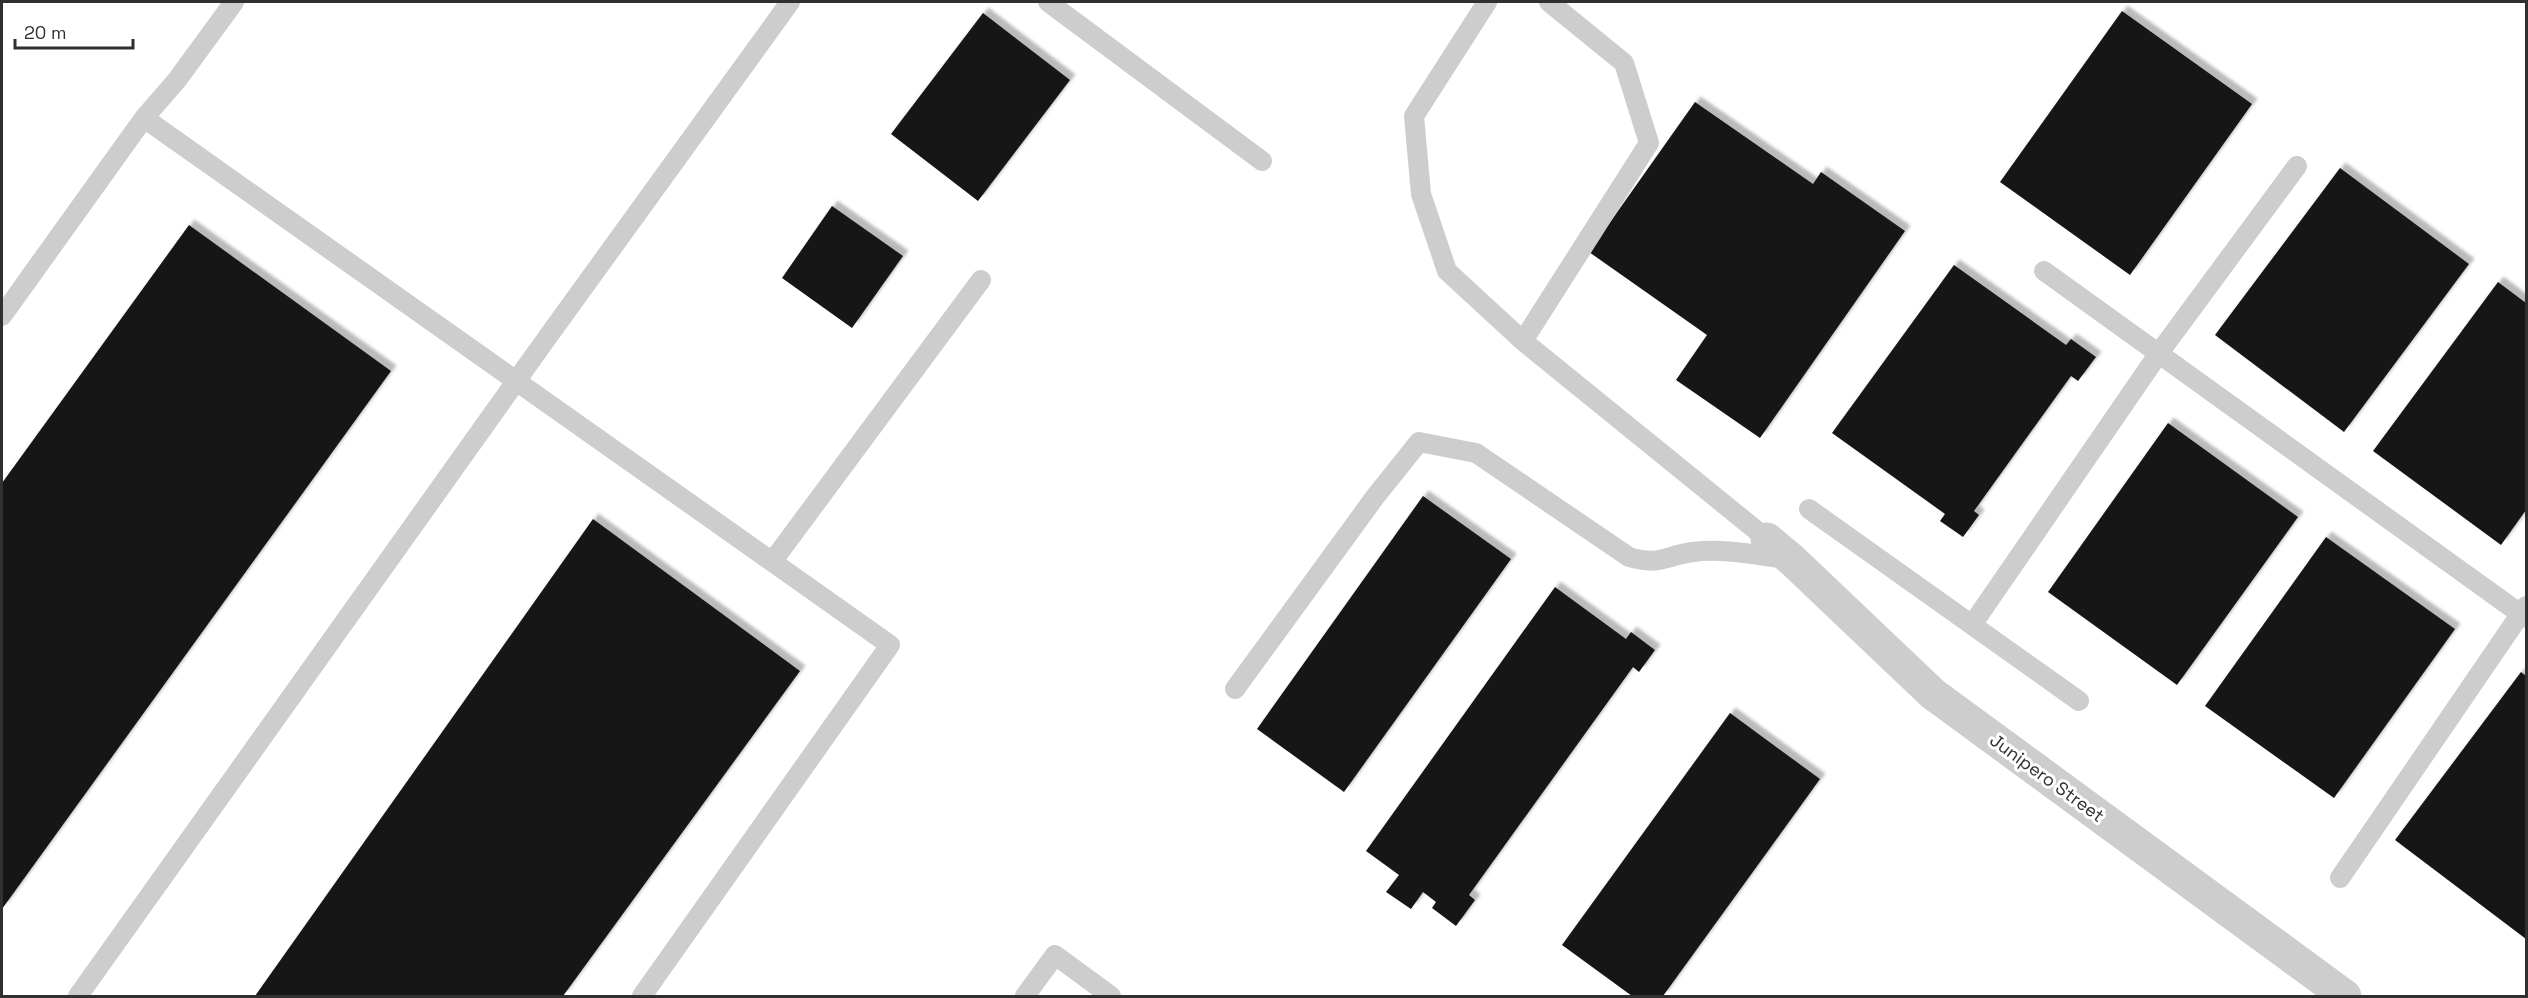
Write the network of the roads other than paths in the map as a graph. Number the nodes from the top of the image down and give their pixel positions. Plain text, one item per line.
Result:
1 (234, 2) edge
2 (790, 2) edge
3 (1048, 2) edge
4 (1487, 2) edge
5 (1549, 2) edge
6 (144, 118) junction
7 (1262, 161) dead end
8 (2297, 166) dead end
9 (2044, 271) dead end
10 (981, 280) dead end
11 (2, 316) edge
12 (1523, 341) junction
13 (2159, 353) junction
14 (516, 381) junction
15 (1809, 509) dead end
16 (1767, 539) joint
17 (1792, 560) junction
18 (772, 562) junction
19 (2525, 613) edge
20 (1972, 625) junction
21 (1235, 689) dead end
22 (2079, 701) dead end
23 (2340, 878) dead end
24 (78, 996) edge
25 (642, 996) edge
26 (1025, 996) edge
27 (1111, 996) edge
28 (2344, 996) edge

1 - 6 lane
2 - 14 lane
3 - 7 lane
4 - 12 lane
5 - 12 lane
6 - 11 lane
6 - 14 lane
8 - 13 lane
9 - 13 lane
10 - 18 lane
12 - 16 lane
13 - 19 lane
13 - 20 lane
14 - 18 lane
14 - 24 lane
15 - 20 lane
16 - 17 street, Junipero Street
17 - 21 lane
17 - 28 street, Junipero Street
18 - 25 lane
19 - 23 lane
20 - 22 lane
26 - 27 lane

